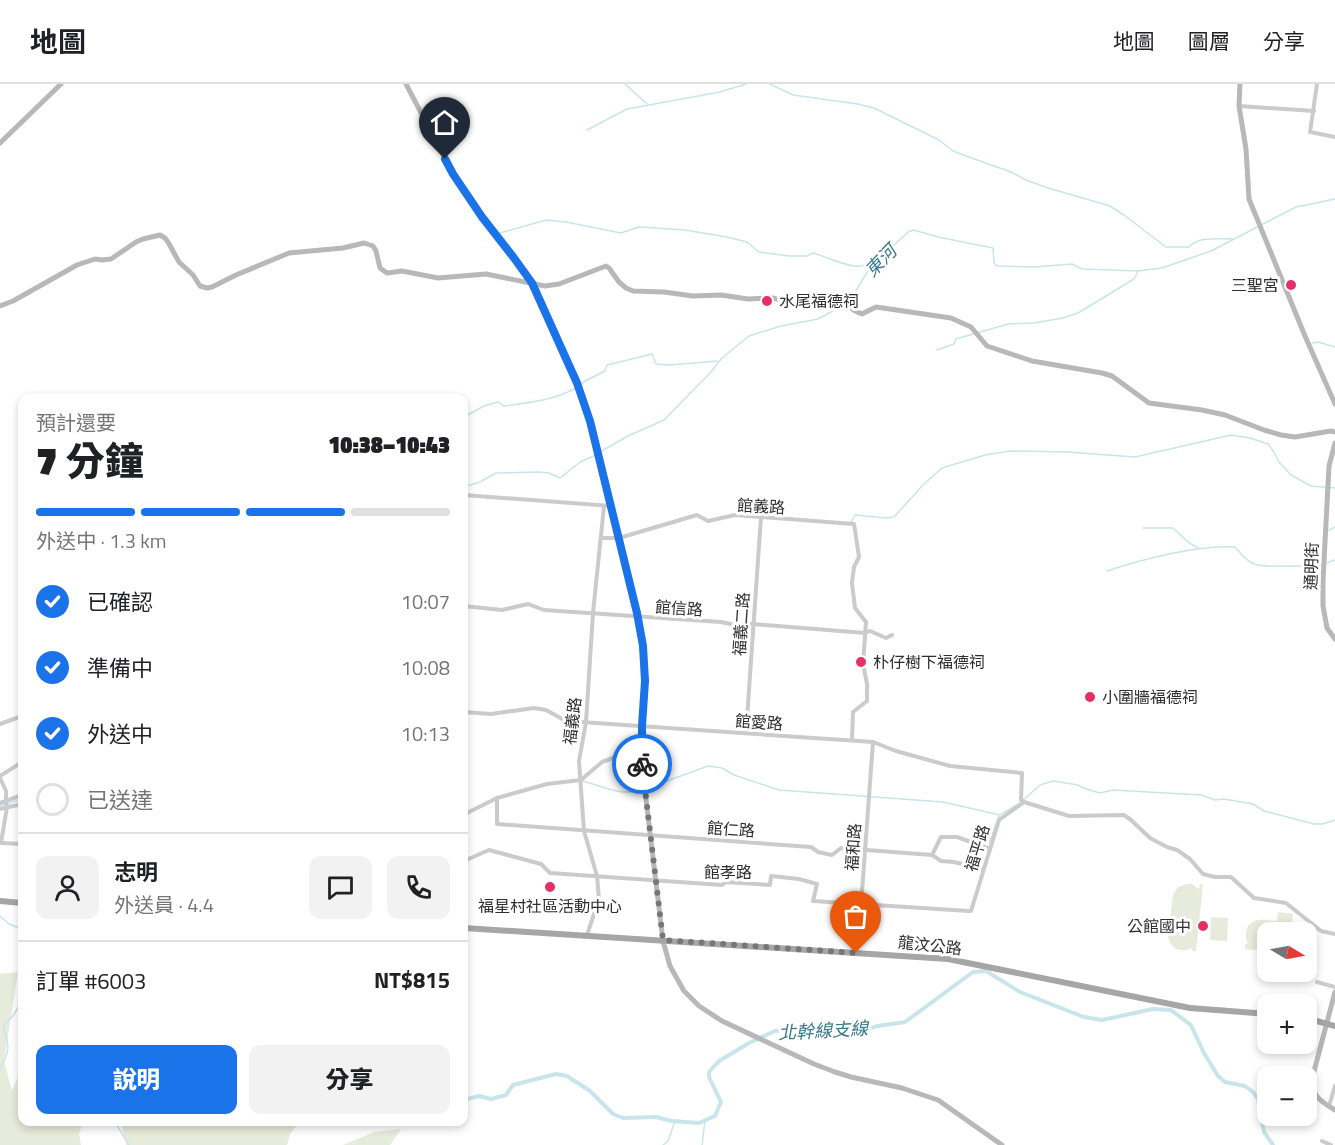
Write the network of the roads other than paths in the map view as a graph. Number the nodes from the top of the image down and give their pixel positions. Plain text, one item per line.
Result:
1 (61, 84) edge
2 (406, 84) edge
3 (1240, 84) edge
4 (1317, 84) edge
5 (1239, 106) junction
6 (1314, 111) junction
7 (1335, 137) edge
8 (0, 143) edge
9 (532, 283) junction
10 (0, 306) edge
11 (1335, 404) edge
12 (1335, 432) edge
13 (1335, 443) edge
14 (468, 495) edge
15 (608, 506) junction
16 (761, 517) junction
17 (601, 538) junction
18 (619, 538) junction
19 (468, 606) edge
20 (593, 614) junction
21 (638, 617) junction
22 (753, 624) junction
23 (865, 633) junction
24 (892, 635) dead end
25 (1335, 639) edge
26 (468, 712) edge
27 (18, 717) edge
28 (586, 722) junction
29 (0, 724) edge
30 (642, 726) junction
31 (746, 733) junction
32 (852, 740) junction
33 (873, 742) junction
34 (635, 750) dead end
35 (18, 765) edge
36 (0, 777) edge
37 (580, 780) junction
38 (18, 797) edge
39 (498, 798) junction
40 (6, 802) junction
41 (1024, 802) junction
42 (0, 803) edge
43 (18, 805) edge
44 (7, 807) junction
45 (0, 809) edge
46 (468, 813) edge
47 (585, 831) junction
48 (650, 835) junction
49 (1, 843) edge
50 (18, 844) edge
51 (990, 849) junction
52 (865, 850) junction
53 (932, 855) junction
54 (468, 859) edge
55 (983, 869) junction
56 (597, 876) junction
57 (656, 881) junction
58 (0, 901) edge
59 (18, 903) edge
60 (861, 905) junction
61 (969, 912) joint
62 (468, 928) edge
63 (1335, 934) edge
64 (587, 936) junction
65 (663, 940) junction
66 (856, 953) junction
67 (1317, 982) dead end
68 (1335, 987) edge
69 (1335, 992) edge
70 (1257, 1013) edge
71 (1317, 1021) edge
72 (1327, 1023) junction
73 (1335, 1026) edge
74 (1335, 1086) edge
75 (1329, 1106) junction
76 (1335, 1110) edge
77 (1322, 1141) dead end
78 (1002, 1145) edge
79 (1331, 1145) edge

1 - 8 street
2 - 9 street
3 - 5 street
4 - 6 street
5 - 6 street
5 - 11 street
6 - 7 street
9 - 10 street
9 - 12 street
9 - 15 street
13 - 25 street, 通明街
14 - 15 street
15 - 17 street, 福義路
15 - 18 street
16 - 18 street, 館義路
16 - 22 street, 福義二路
16 - 23 street, 館義路
17 - 18 street, 館義路
17 - 20 street, 福義路
18 - 21 street
19 - 20 street, 館信路
20 - 21 street, 館信路
20 - 28 street, 福義路
21 - 22 street, 館信路
21 - 30 street
22 - 23 street, 館信路
22 - 31 street, 福義二路
23 - 24 street, 館信路
23 - 32 street
26 - 28 street, 館愛路
27 - 29 street
28 - 30 street, 館愛路
28 - 37 street, 福義路
30 - 31 street, 館愛路
30 - 48 street
31 - 32 street, 館愛路
32 - 33 street, 館愛路
33 - 41 street, 館愛路
33 - 52 street, 福和路
34 - 37 street
35 - 36 street
36 - 40 street
37 - 39 street
37 - 47 street, 福義路
38 - 40 street
39 - 46 street
39 - 47 street, 館仁路
40 - 42 street
40 - 44 street
41 - 51 street, 福平路
41 - 63 street
43 - 44 street
44 - 45 street
44 - 49 street
47 - 48 street, 館仁路
47 - 56 street, 福義路
48 - 52 street, 館仁路
48 - 57 street
49 - 50 street
51 - 53 street
51 - 55 street, 福平路
52 - 53 street, 館仁路
52 - 60 street, 福和路
53 - 55 street, 館仁路
54 - 56 street, 館孝路
55 - 61 street, 福平路
56 - 57 street, 館孝路
56 - 64 street, 福義路
57 - 60 street, 館孝路
57 - 65 street
58 - 59 main road
60 - 61 street, 館孝路
60 - 66 street, 福和路
62 - 64 main road, 龍汶公路
64 - 65 main road, 龍汶公路
65 - 66 main road, 龍汶公路
65 - 78 street
66 - 70 main road, 龍汶公路
67 - 68 street
69 - 72 street
71 - 72 main road
72 - 73 main road
72 - 75 street
74 - 75 street
75 - 76 street
77 - 79 street

